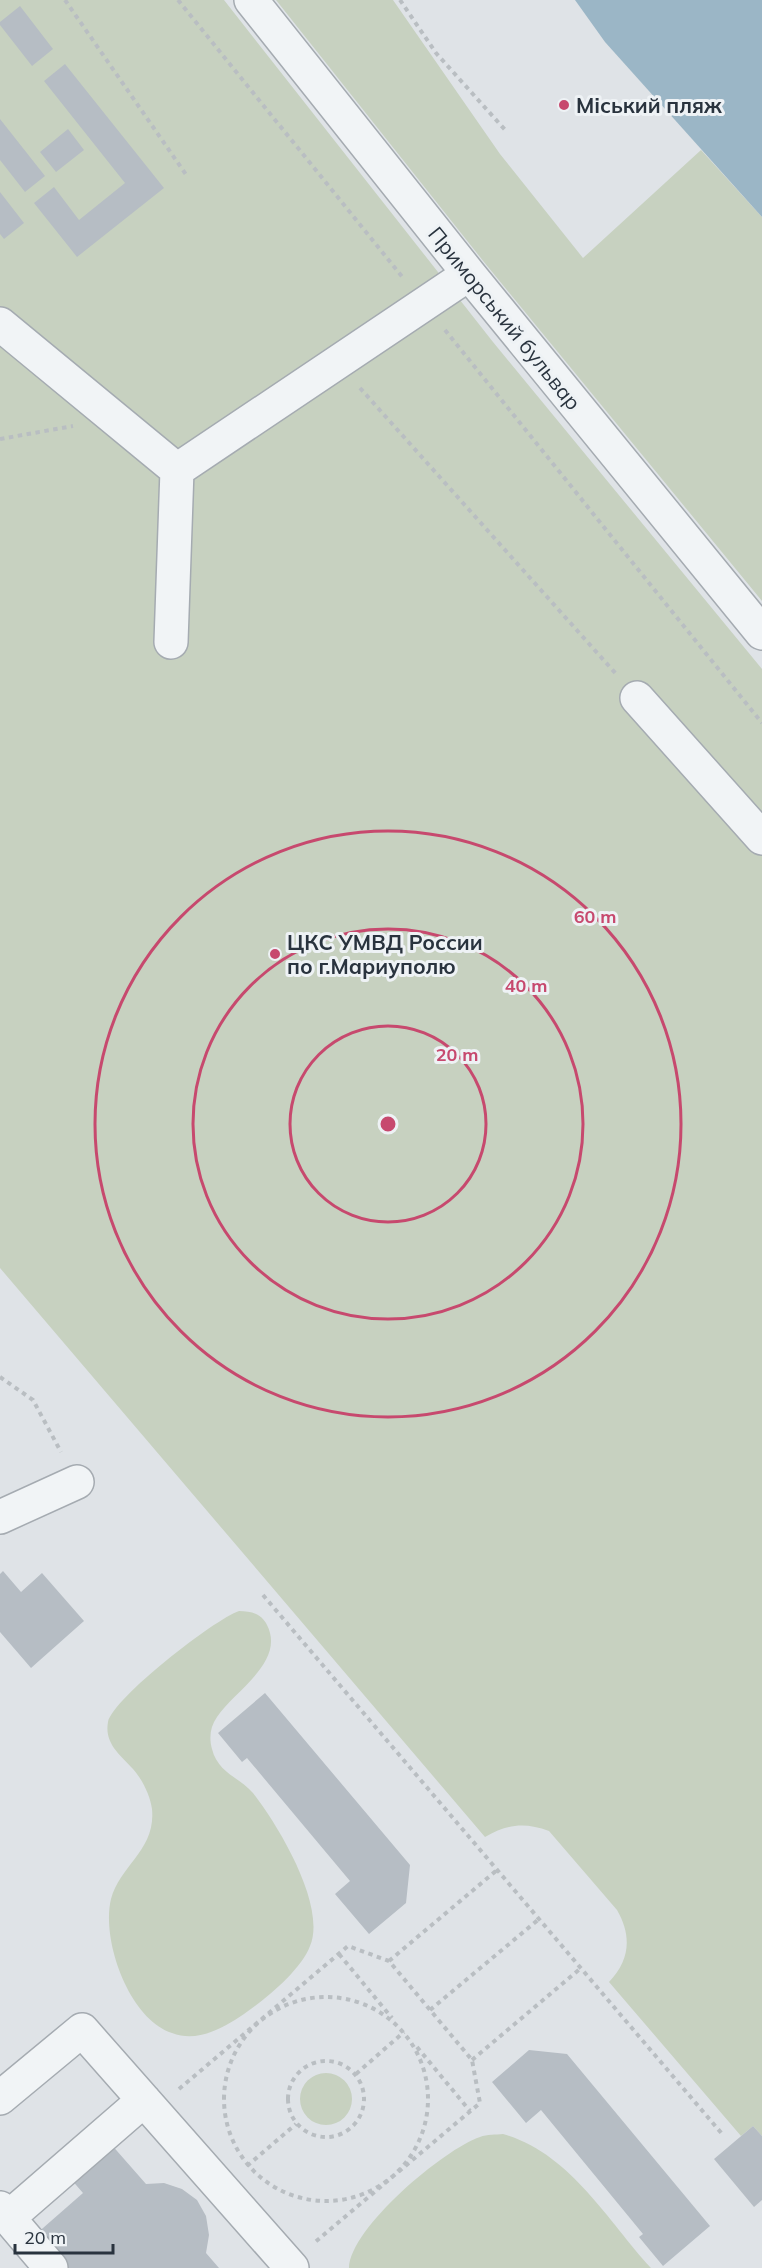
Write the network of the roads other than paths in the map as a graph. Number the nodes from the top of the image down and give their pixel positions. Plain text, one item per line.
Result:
1 (251, 0) edge
2 (469, 274) junction
3 (0, 324) edge
4 (177, 470) junction
5 (762, 633) edge
6 (171, 642) dead end
7 (637, 698) road end
8 (762, 838) edge
9 (77, 1482) road end
10 (0, 1517) edge
11 (0, 2098) edge
12 (148, 2105) junction
13 (4, 2213) edge
14 (290, 2266) edge
15 (51, 2268) edge

1 - 2 street, Приморський бульвар
2 - 4 street
2 - 5 street, Приморський бульвар
3 - 4 street
4 - 6 street
7 - 8 street
9 - 10 street
11 - 12 street
12 - 13 street
12 - 14 street
13 - 15 street

